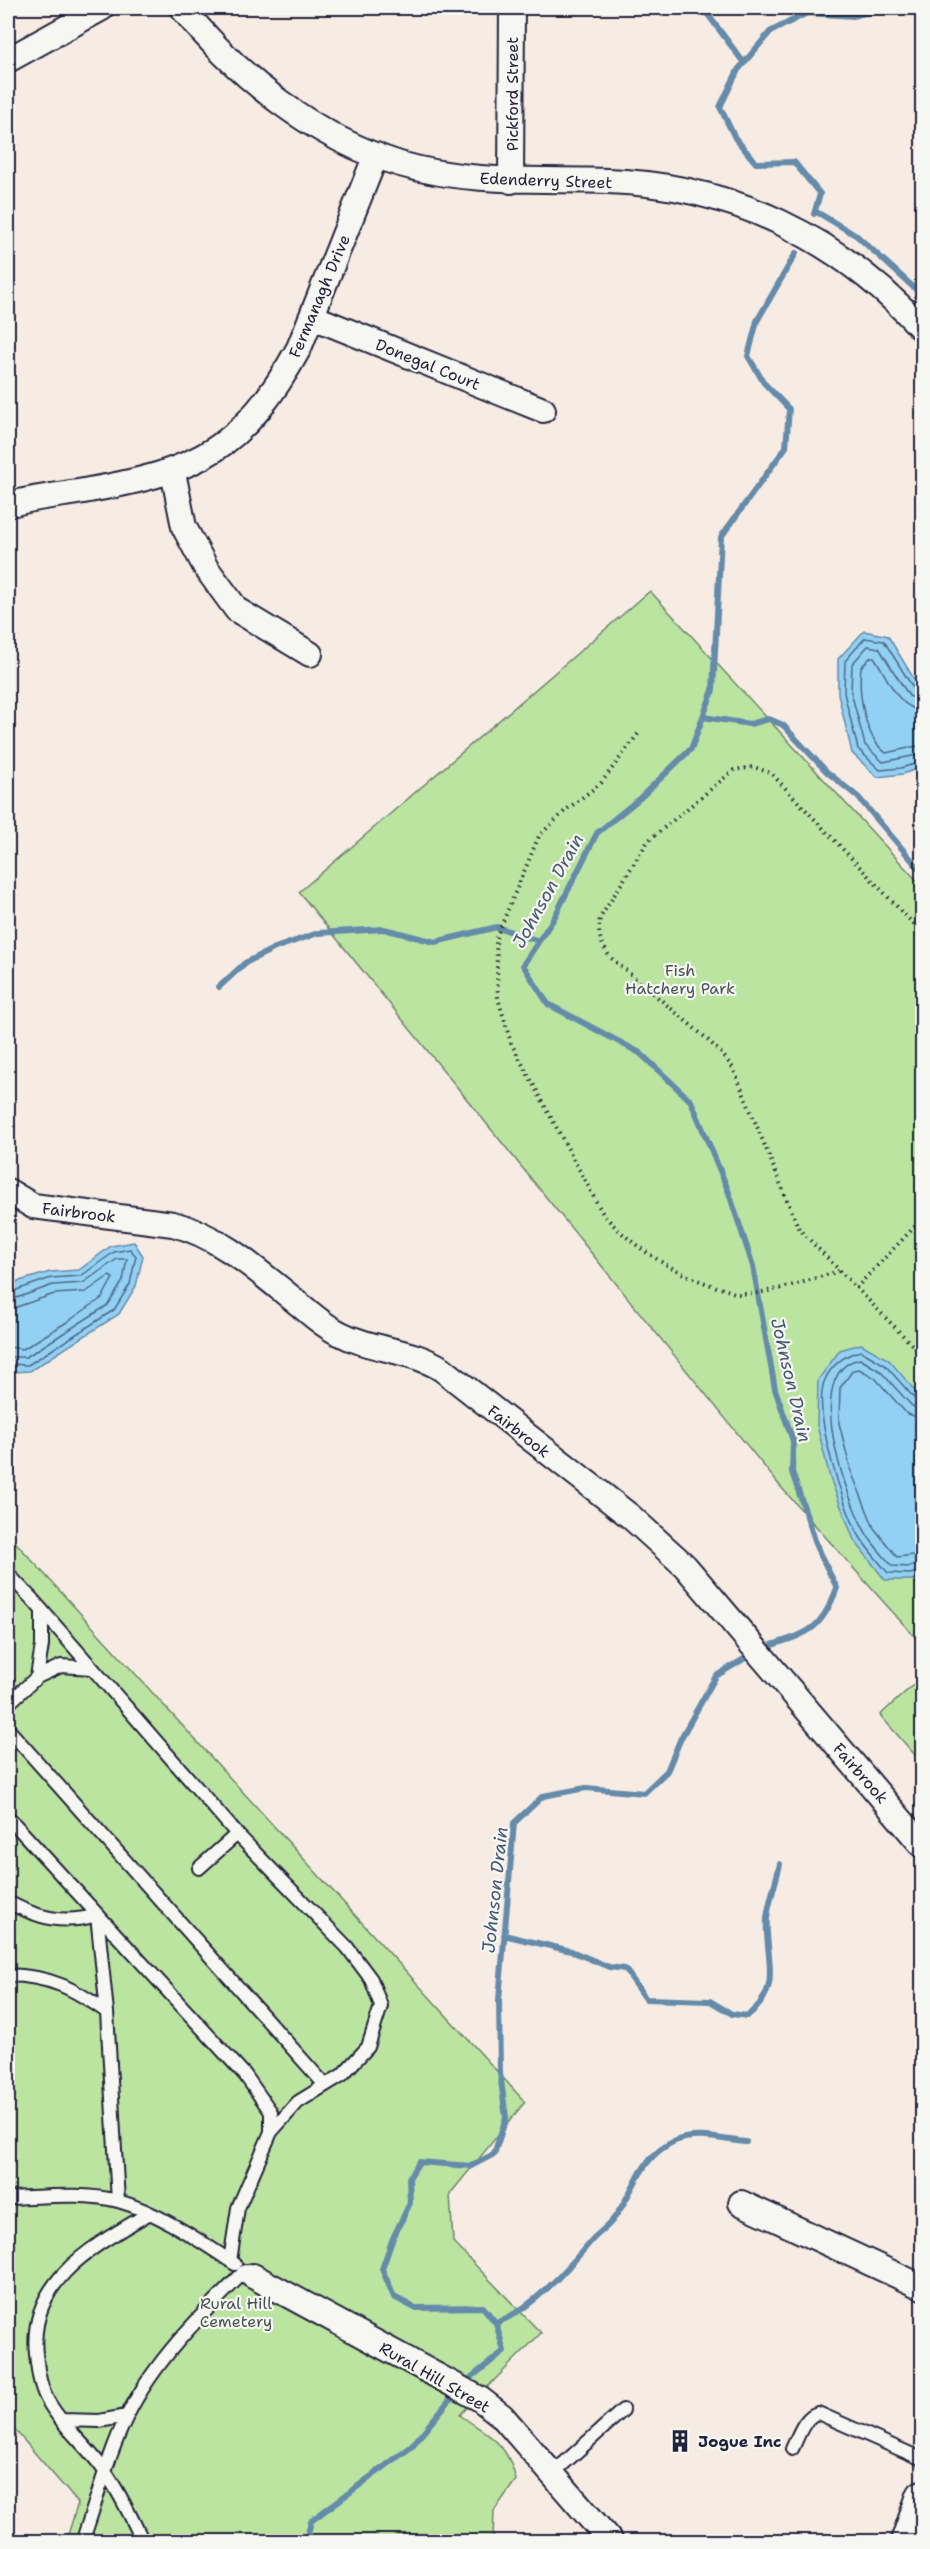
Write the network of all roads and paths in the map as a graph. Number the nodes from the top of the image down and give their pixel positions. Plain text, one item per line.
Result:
1 (102, 8) edge
2 (182, 8) edge
3 (512, 8) edge
4 (8, 60) edge
5 (376, 154) junction
6 (511, 181) junction
7 (314, 317) junction
8 (922, 329) edge
9 (543, 410) dead end
10 (173, 472) junction
11 (8, 505) edge
12 (310, 654) dead end
13 (638, 734) dead end
14 (922, 933) edge
15 (8, 1191) edge
16 (922, 1219) edge
17 (839, 1271) junction
18 (856, 1288) junction
19 (922, 1352) edge
20 (8, 1574) edge
21 (42, 1610) junction
22 (92, 1668) junction
23 (37, 1677) junction
24 (8, 1704) edge
25 (8, 1729) edge
26 (8, 1817) edge
27 (237, 1834) junction
28 (922, 1845) edge
29 (199, 1868) dead end
30 (8, 1902) edge
31 (97, 1915) junction
32 (8, 1975) edge
33 (107, 2012) junction
34 (325, 2085) junction
35 (271, 2132) junction
36 (8, 2198) edge
37 (118, 2201) junction
38 (741, 2203) dead end
39 (148, 2214) junction
40 (230, 2261) junction
41 (249, 2273) junction
42 (922, 2287) edge
43 (623, 2410) dead end
44 (127, 2416) junction
45 (63, 2420) junction
46 (792, 2450) dead end
47 (922, 2459) edge
48 (106, 2473) junction
49 (552, 2474) junction
50 (922, 2496) edge
51 (82, 2541) edge
52 (143, 2541) edge
53 (611, 2541) edge
54 (906, 2541) edge

1 - 4 street
2 - 5 street, Edenderry Street
3 - 6 street, Pickford Street
5 - 6 street, Edenderry Street
5 - 7 street, Fermanagh Drive
6 - 8 street, Edenderry Street
7 - 9 street, Donegal Court
7 - 10 street, Fermanagh Drive
10 - 11 street, Fermanagh Drive
10 - 12 street
13 - 17 path
14 - 17 path
15 - 28 street, Fairbrook
16 - 18 path
17 - 18 path
18 - 19 path
20 - 21 lane
21 - 22 lane
21 - 23 lane
22 - 23 lane
22 - 27 lane
23 - 24 lane
25 - 34 lane
26 - 31 lane
27 - 29 lane
27 - 34 lane
30 - 31 lane
31 - 33 lane
31 - 35 lane
32 - 33 lane
33 - 37 lane
34 - 35 lane
35 - 40 lane
36 - 37 lane
37 - 39 lane
38 - 42 street
39 - 40 lane
39 - 45 lane
40 - 41 lane
41 - 44 lane
41 - 49 street, Rural Hill Street
43 - 49 lane
44 - 45 lane
44 - 48 lane
45 - 48 lane
46 - 47 lane
48 - 51 lane
48 - 52 lane
49 - 53 street, Rural Hill Street
50 - 54 street

